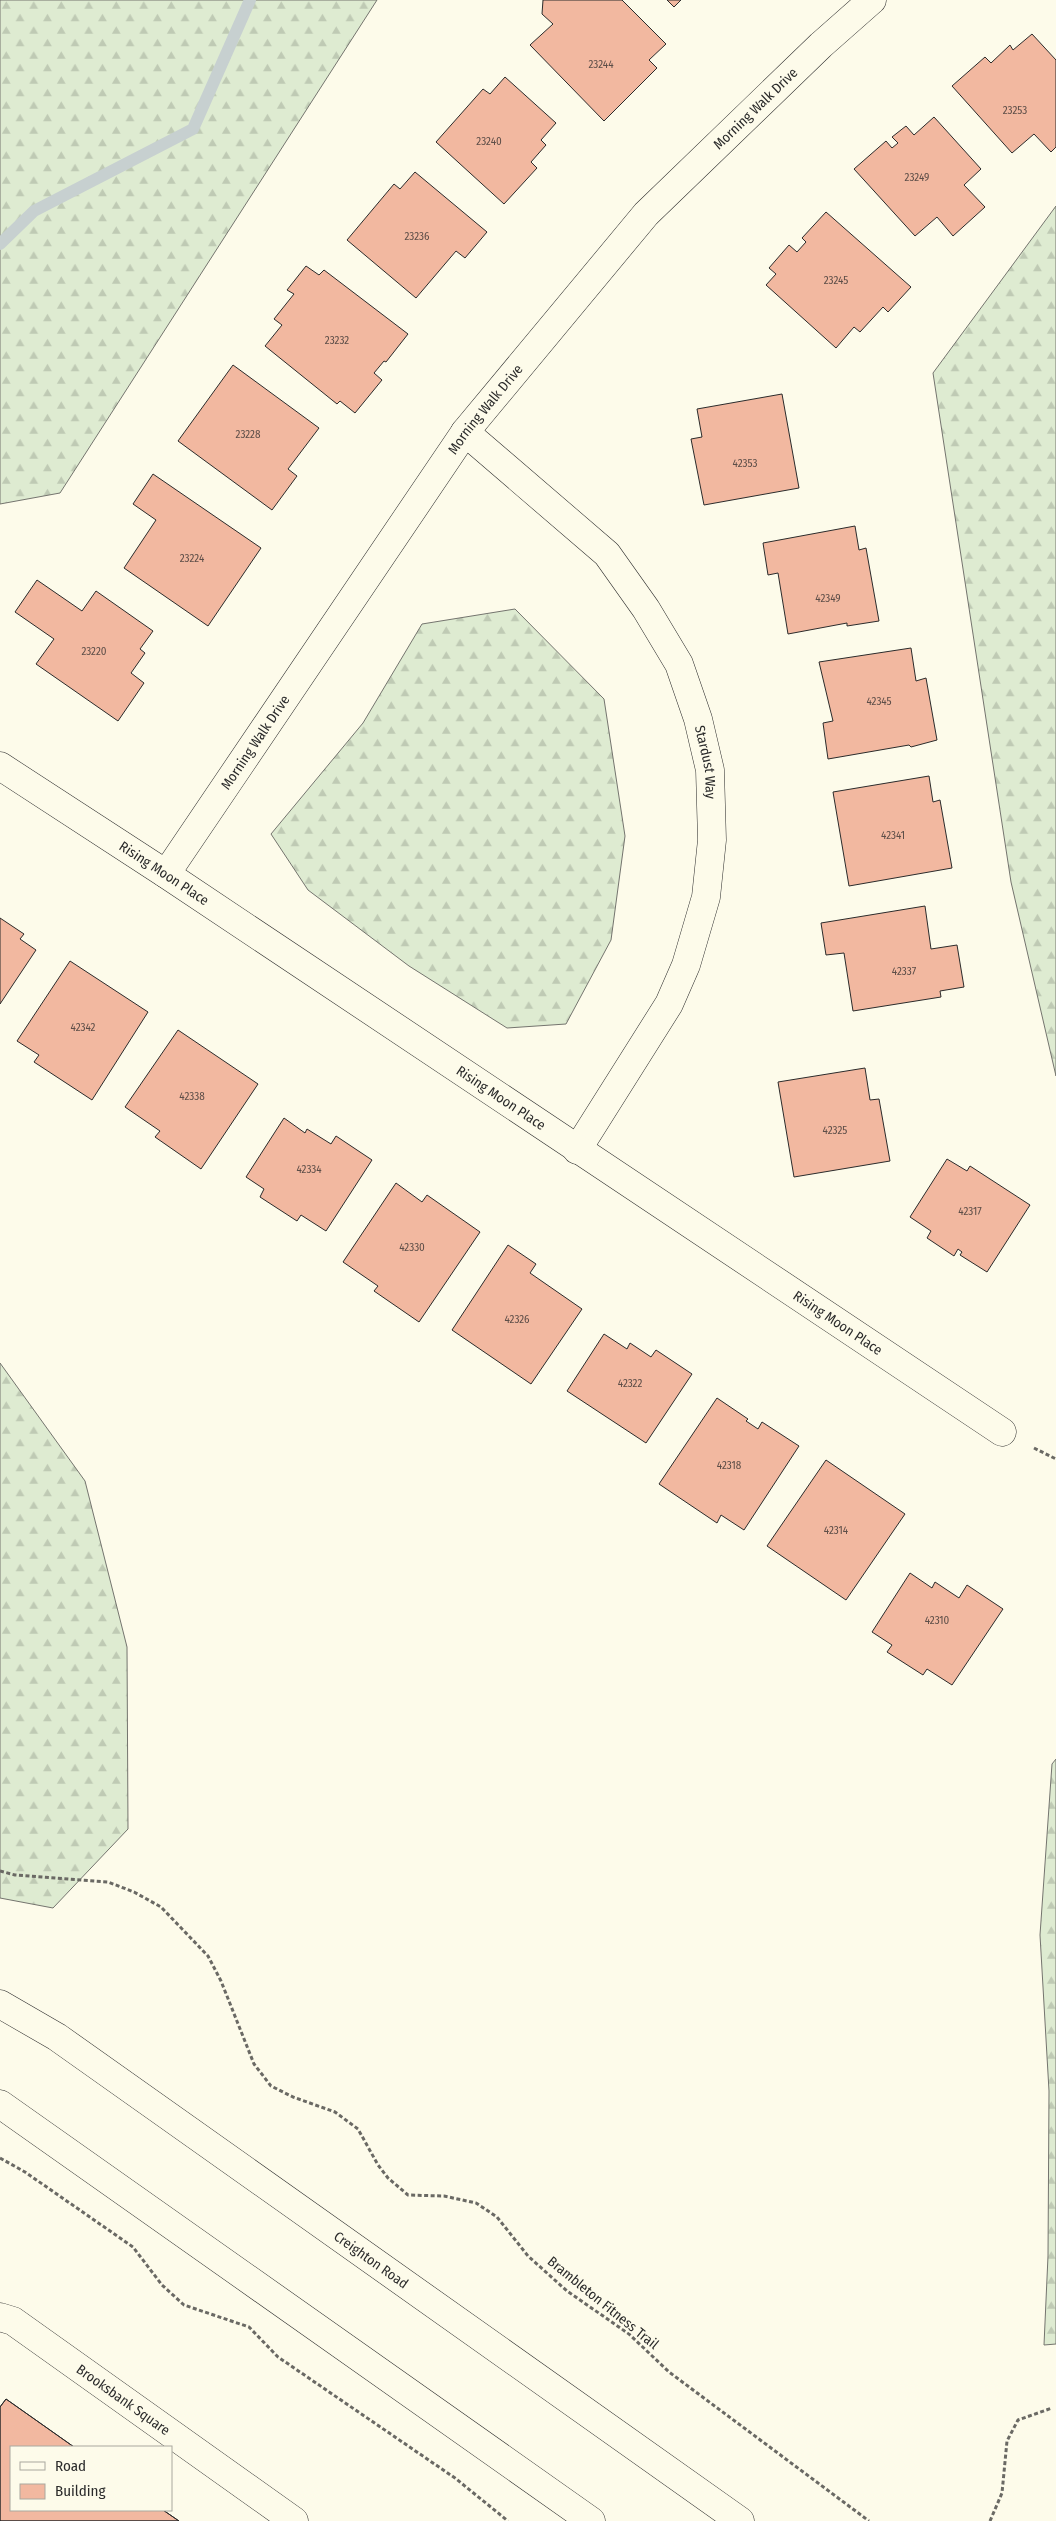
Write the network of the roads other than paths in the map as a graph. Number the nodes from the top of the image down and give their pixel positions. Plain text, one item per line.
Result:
1 (872, 0) edge
2 (465, 432) junction
3 (0, 766) edge
4 (166, 874) junction
5 (577, 1150) junction
6 (1002, 1432) dead end
7 (0, 2004) edge
8 (0, 2104) edge
9 (0, 2317) edge
10 (294, 2521) edge
11 (591, 2521) edge
12 (740, 2521) edge

1 - 2 street, Morning Walk Drive
2 - 4 street, Morning Walk Drive
2 - 5 street, Stardust Way
3 - 4 street, Rising Moon Place
4 - 5 street, Rising Moon Place
5 - 6 street, Rising Moon Place
7 - 12 street, Creighton Road
8 - 11 street
9 - 10 street, Brooksbank Square

